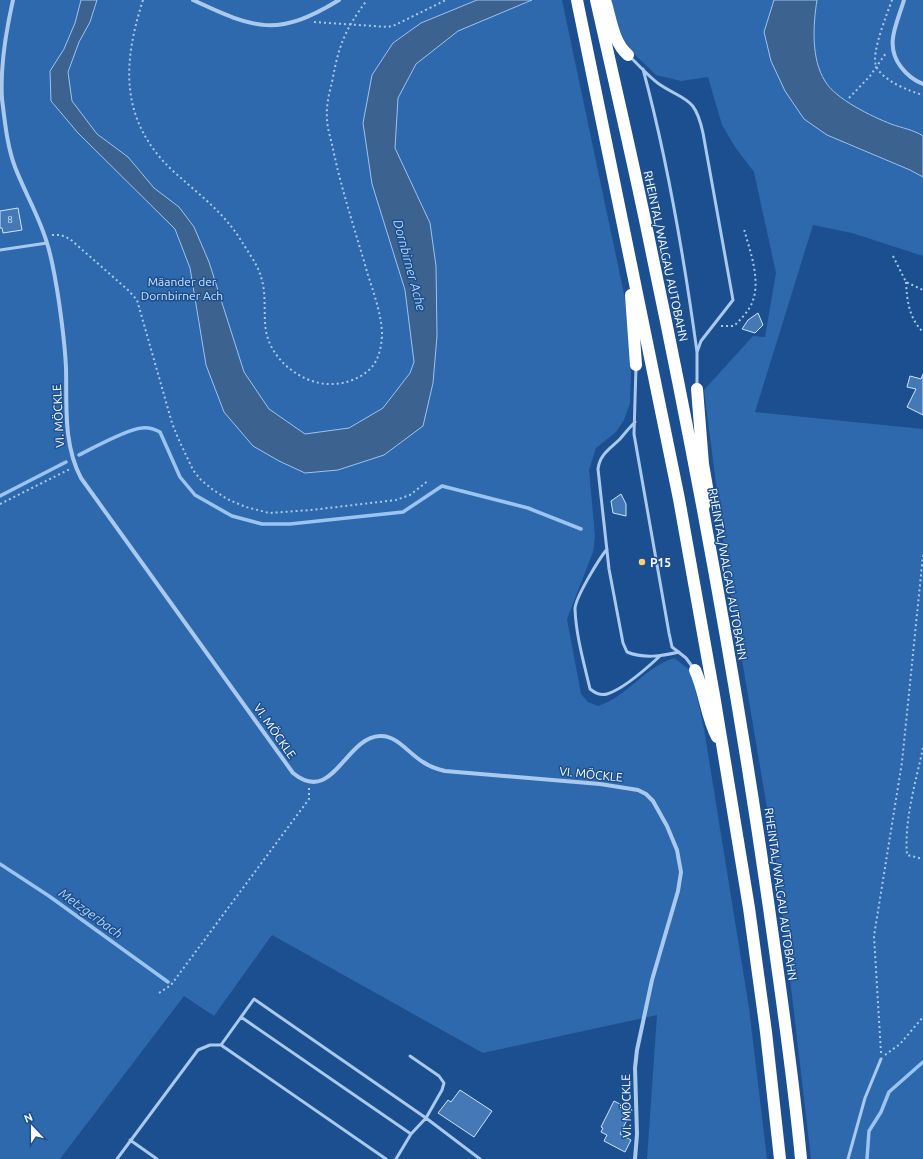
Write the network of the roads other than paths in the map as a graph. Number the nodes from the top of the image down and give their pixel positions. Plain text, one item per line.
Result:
1 (13, 0) edge
2 (193, 0) edge
3 (339, 0) edge
4 (577, 0) edge
5 (904, 0) edge
6 (602, 3) edge
7 (628, 55) joint
8 (642, 69) junction
9 (923, 84) edge
10 (47, 243) junction
11 (0, 250) edge
12 (630, 258) junction
13 (697, 352) junction
14 (636, 365) joint
15 (697, 389) joint
16 (635, 422) junction
17 (702, 509) junction
18 (607, 549) junction
19 (679, 652) junction
20 (660, 656) junction
21 (695, 670) joint
22 (723, 749) junction
23 (241, 1018) junction
24 (221, 1045) junction
25 (410, 1056) dead end
26 (881, 1059) road end
27 (426, 1118) junction
28 (411, 1134) junction
29 (130, 1140) junction
30 (117, 1159) edge
31 (157, 1159) edge
32 (386, 1159) edge
33 (396, 1159) edge
34 (480, 1159) edge
35 (635, 1159) edge
36 (780, 1159) edge
37 (801, 1159) edge
38 (848, 1159) edge

1 - 10 street, VI. MÖCKLE
2 - 3 street
4 - 12 highway
5 - 9 street
6 - 7 highway
6 - 17 highway, RHEINTAL/WALGAU AUTOBAHN
7 - 8 lane
8 - 13 lane
8 - 13 lane
10 - 11 lane
10 - 35 street, VI. MÖCKLE
12 - 14 highway
12 - 22 highway
13 - 15 lane
14 - 16 lane
15 - 17 highway
16 - 18 lane
16 - 19 lane
17 - 37 highway, RHEINTAL/WALGAU AUTOBAHN
18 - 20 lane
18 - 20 lane
19 - 20 lane
19 - 21 lane
21 - 22 highway
22 - 36 highway
23 - 24 lane
23 - 27 lane
23 - 28 lane
24 - 29 lane
24 - 32 lane
25 - 27 lane
26 - 38 lane
27 - 28 lane
27 - 34 lane
28 - 33 lane
29 - 30 lane
29 - 31 lane

